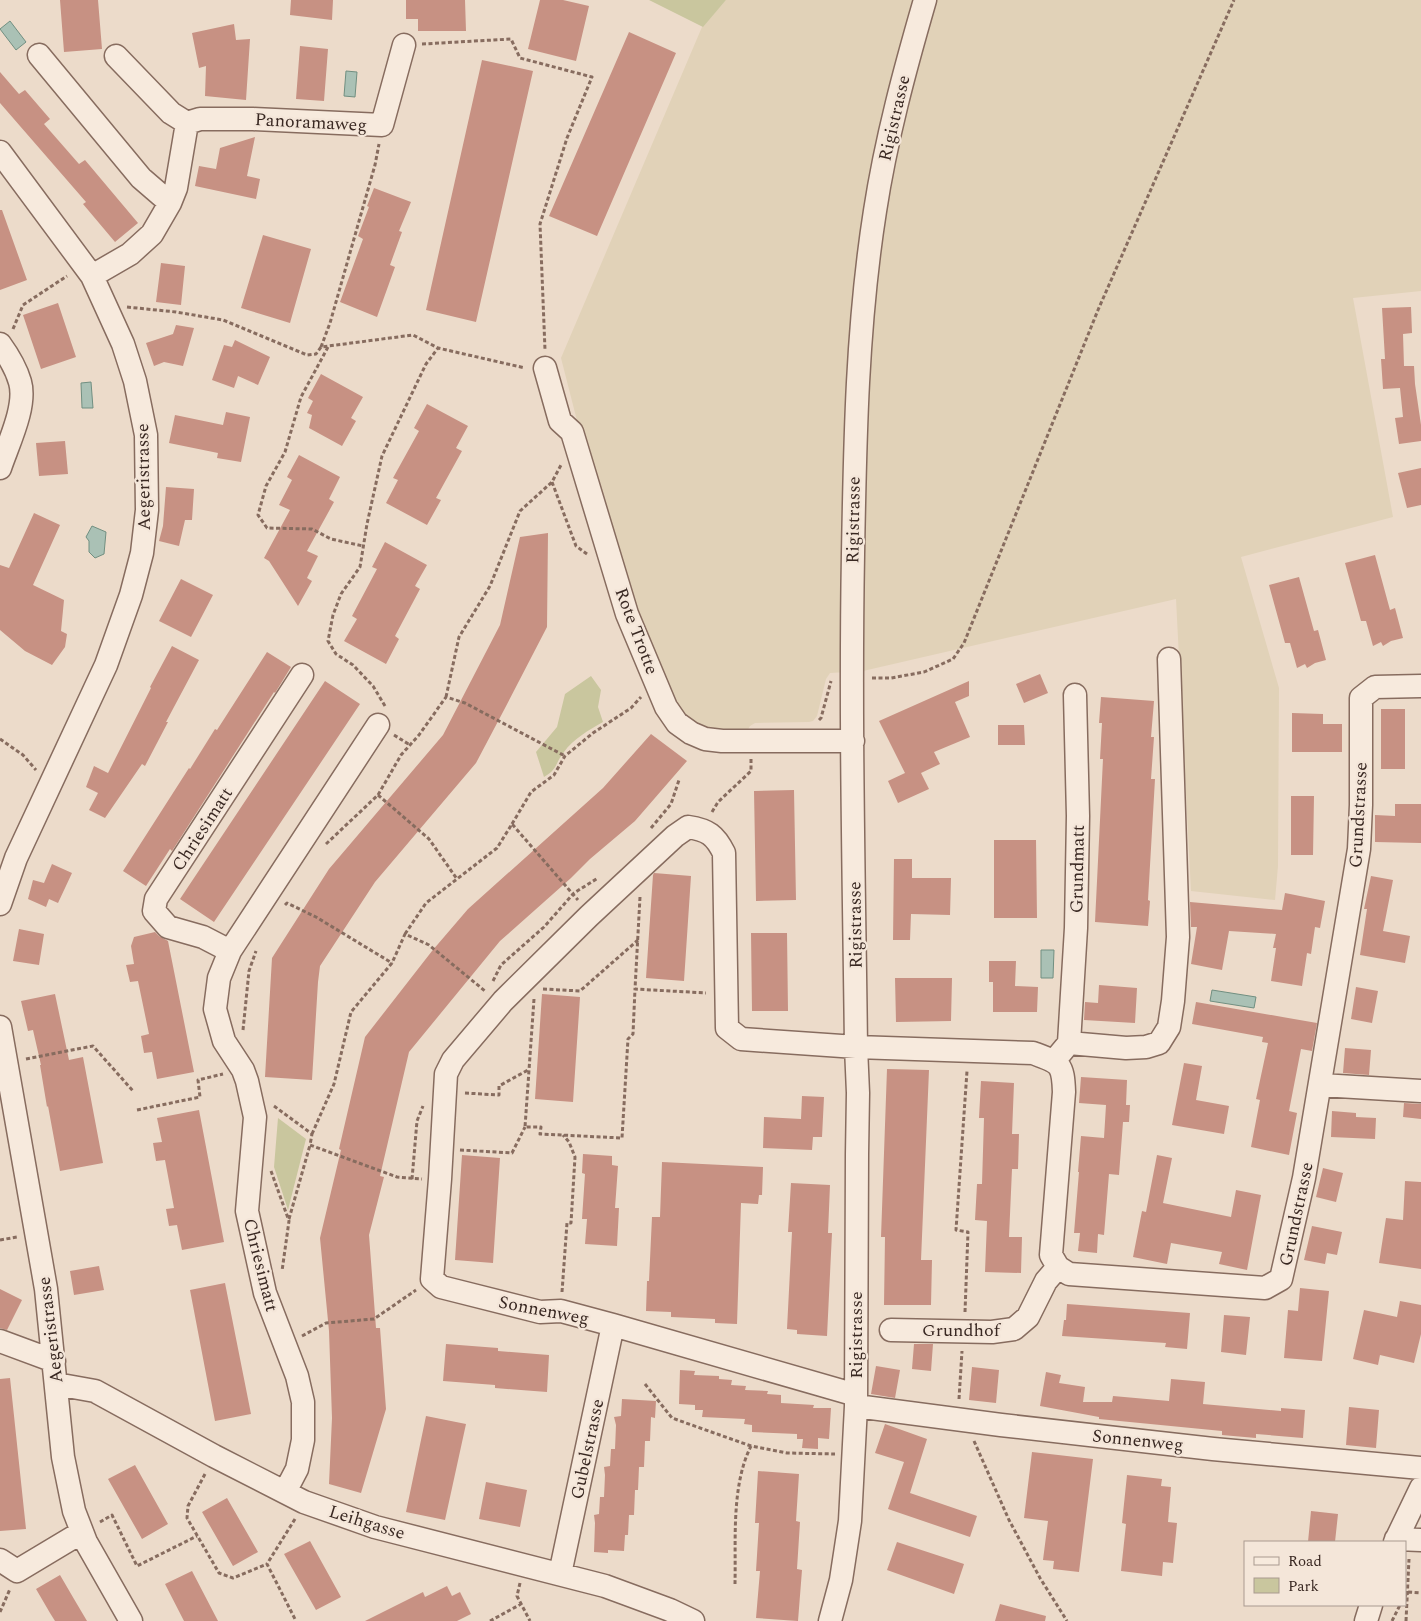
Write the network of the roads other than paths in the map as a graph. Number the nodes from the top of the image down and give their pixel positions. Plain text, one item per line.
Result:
1 (925, 0) edge
2 (404, 45) road end
3 (39, 55) dead end
4 (116, 56) dead end
5 (187, 123) junction
6 (0, 152) edge
7 (170, 203) junction
8 (83, 274) junction
9 (3, 348) edge
10 (546, 368) road end
11 (0, 468) edge
12 (1169, 659) dead end
13 (302, 674) dead end
14 (1421, 686) edge
15 (1075, 695) dead end
16 (378, 724) road end
17 (853, 741) junction
18 (0, 904) edge
19 (230, 951) junction
20 (0, 1027) edge
21 (1069, 1043) junction
22 (856, 1047) junction
23 (1054, 1061) junction
24 (1321, 1086) junction
25 (1421, 1091) edge
26 (1058, 1267) junction
27 (614, 1325) junction
28 (891, 1330) dead end
29 (0, 1341) edge
30 (54, 1361) junction
31 (56, 1384) junction
32 (856, 1400) junction
33 (1421, 1468) edge
34 (1421, 1488) edge
35 (295, 1497) junction
36 (82, 1532) junction
37 (1405, 1540) edge
38 (8, 1565) edge
39 (560, 1574) junction
40 (1371, 1606) edge
41 (131, 1621) edge
42 (693, 1621) edge
43 (830, 1621) edge
44 (1366, 1621) edge

1 - 17 street, Rigistrasse
2 - 5 street, Panoramaweg
3 - 7 street
4 - 5 street
5 - 7 street
6 - 8 street, Aegeristrasse
7 - 8 street
8 - 18 street, Aegeristrasse
9 - 11 street
10 - 17 street, Rote Trotte
12 - 21 street
13 - 19 street, Chriesimatt
14 - 24 street, Grundstrasse
15 - 21 street, Grundmatt
16 - 19 street, Chriesimatt
17 - 22 street, Rigistrasse
19 - 35 street, Chriesimatt
20 - 30 street, Aegeristrasse
21 - 23 street
22 - 23 street
22 - 27 street, Sonnenweg
22 - 32 street, Rigistrasse
23 - 26 street
24 - 25 street
24 - 26 street, Grundstrasse
26 - 28 street, Grundhof
27 - 32 street, Sonnenweg
27 - 39 street, Gubelstrasse
29 - 30 street
30 - 31 street, Aegeristrasse
31 - 35 street, Leihgasse
31 - 36 street, Aegeristrasse
32 - 33 street, Sonnenweg
32 - 43 street, Rigistrasse
34 - 37 street
35 - 39 street, Leihgasse
36 - 38 street
36 - 41 street, Aegeristrasse
39 - 42 street, Leihgasse
40 - 44 street

